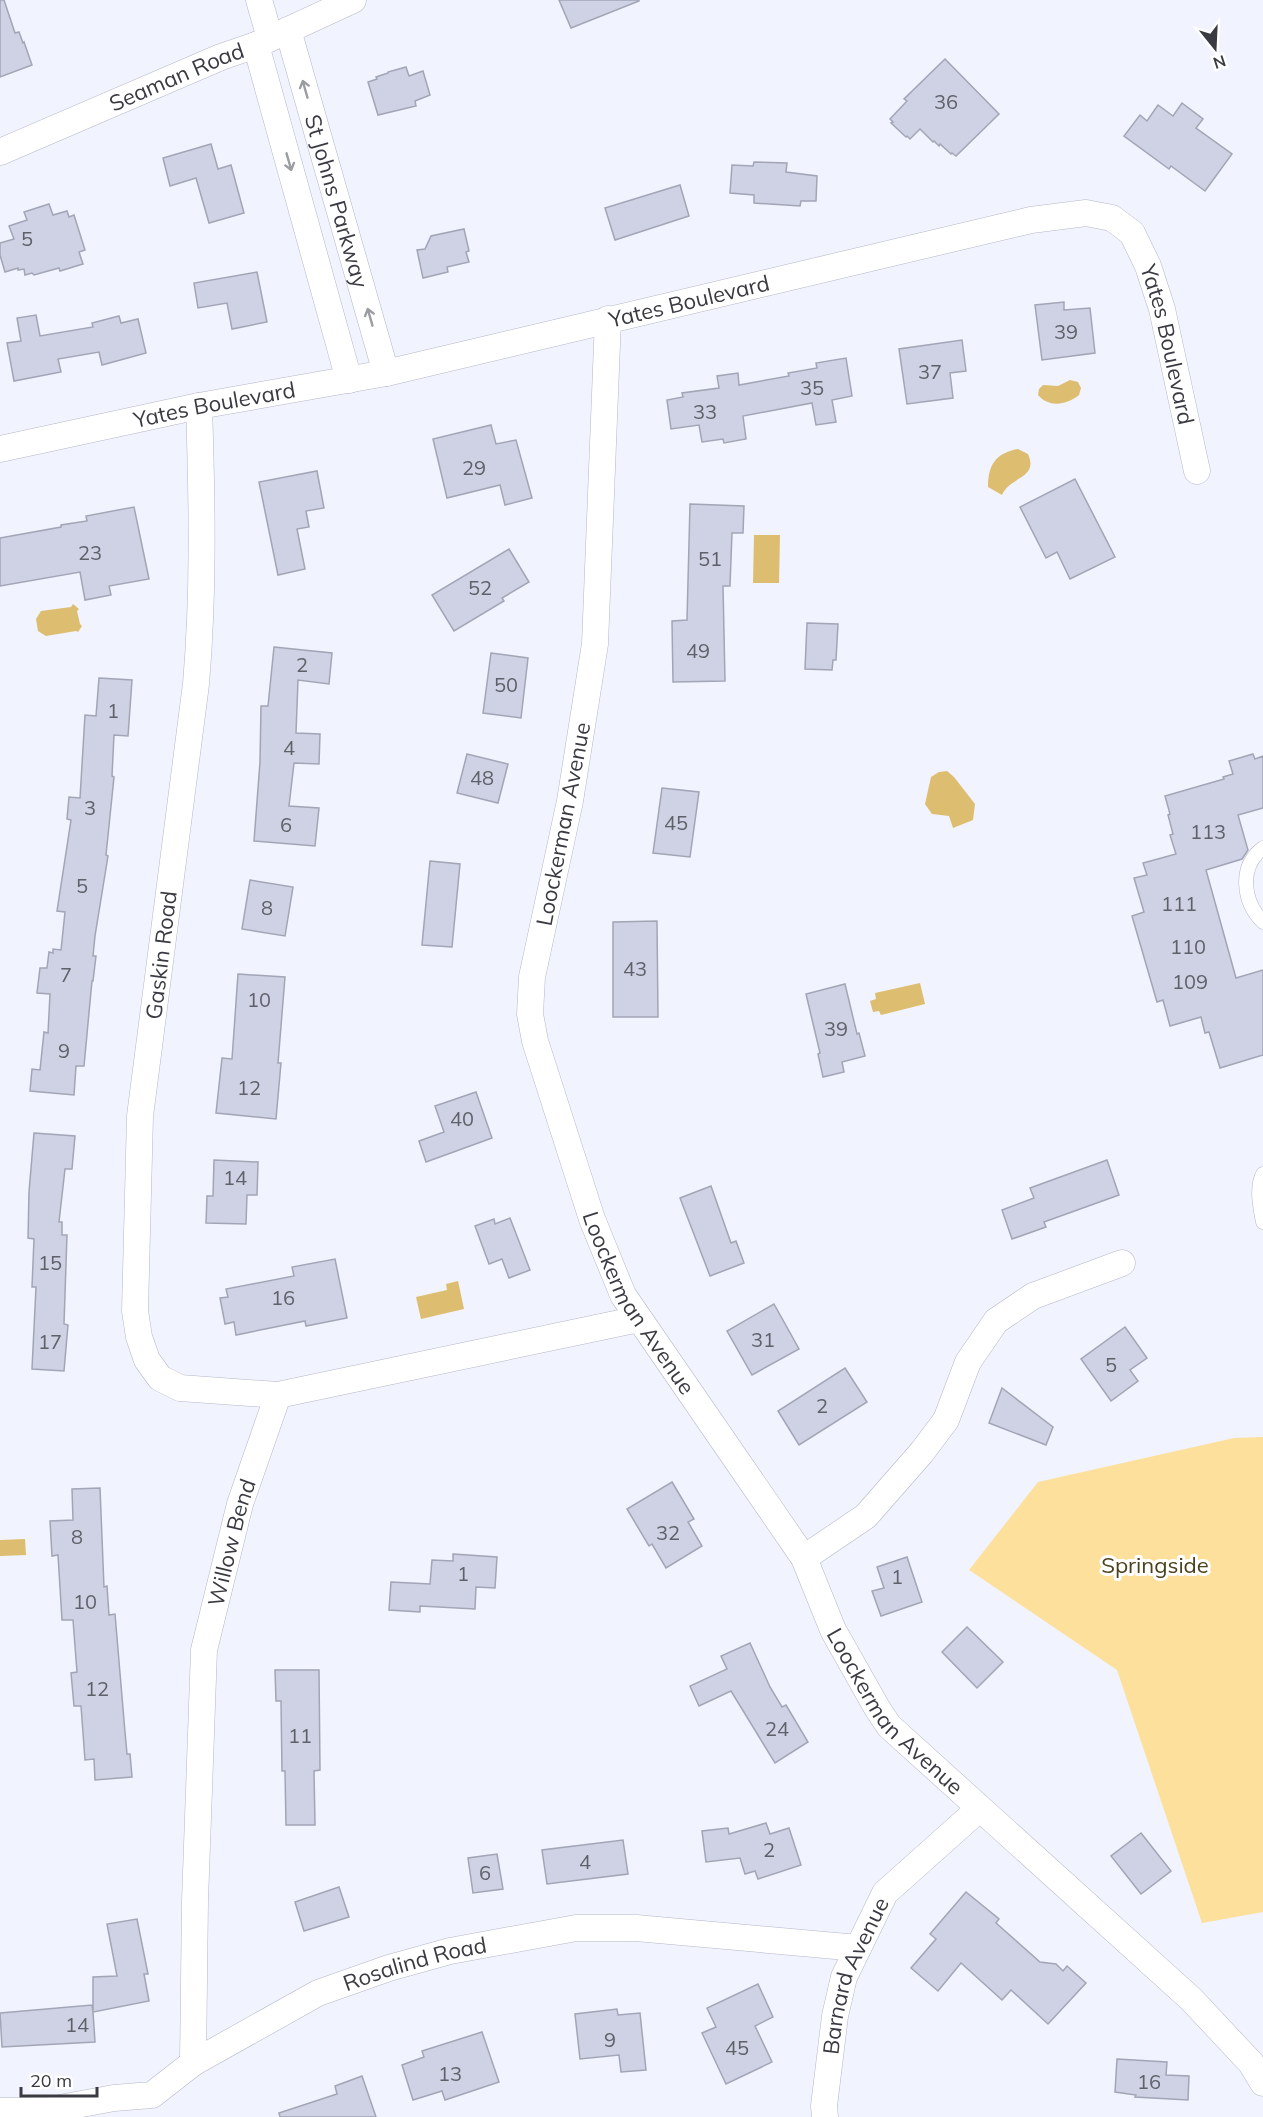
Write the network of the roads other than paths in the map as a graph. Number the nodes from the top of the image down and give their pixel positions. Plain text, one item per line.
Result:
1 (259, 0) edge
2 (353, 0) edge
3 (272, 38) junction
4 (0, 152) edge
5 (608, 319) junction
6 (386, 373) junction
7 (349, 380) junction
8 (199, 406) junction
9 (0, 449) edge
10 (1197, 471) dead end
11 (1263, 848) edge
12 (1263, 922) edge
13 (1263, 1173) edge
14 (1263, 1222) edge
15 (1122, 1263) dead end
16 (639, 1319) junction
17 (278, 1395) junction
18 (804, 1558) junction
19 (979, 1809) junction
20 (858, 1948) junction
21 (194, 2063) junction
22 (1263, 2083) edge
23 (114, 2108) edge
24 (0, 2110) edge
25 (825, 2117) edge

1 - 3 street, St Johns Parkway
2 - 3 street, Seaman Road
3 - 4 street, Seaman Road
6 -> 3 street, St Johns Parkway
3 -> 7 street, St Johns Parkway
5 - 6 street, Yates Boulevard
5 - 10 street, Yates Boulevard
5 - 16 street, Loockerman Avenue
6 - 7 street, Yates Boulevard
7 - 8 street, Yates Boulevard
8 - 9 street, Yates Boulevard
8 - 17 street, Gaskin Road
11 - 12 lane
13 - 14 lane
15 - 18 street
16 - 17 street
16 - 18 street, Loockerman Avenue
17 - 21 street, Willow Bend
18 - 19 street, Loockerman Avenue
19 - 20 street, Barnard Avenue
19 - 22 street, Loockerman Avenue
20 - 21 street, Rosalind Road
20 - 25 street, Barnard Avenue
21 - 23 street, Rosalind Road
23 - 24 street, Rosalind Road

